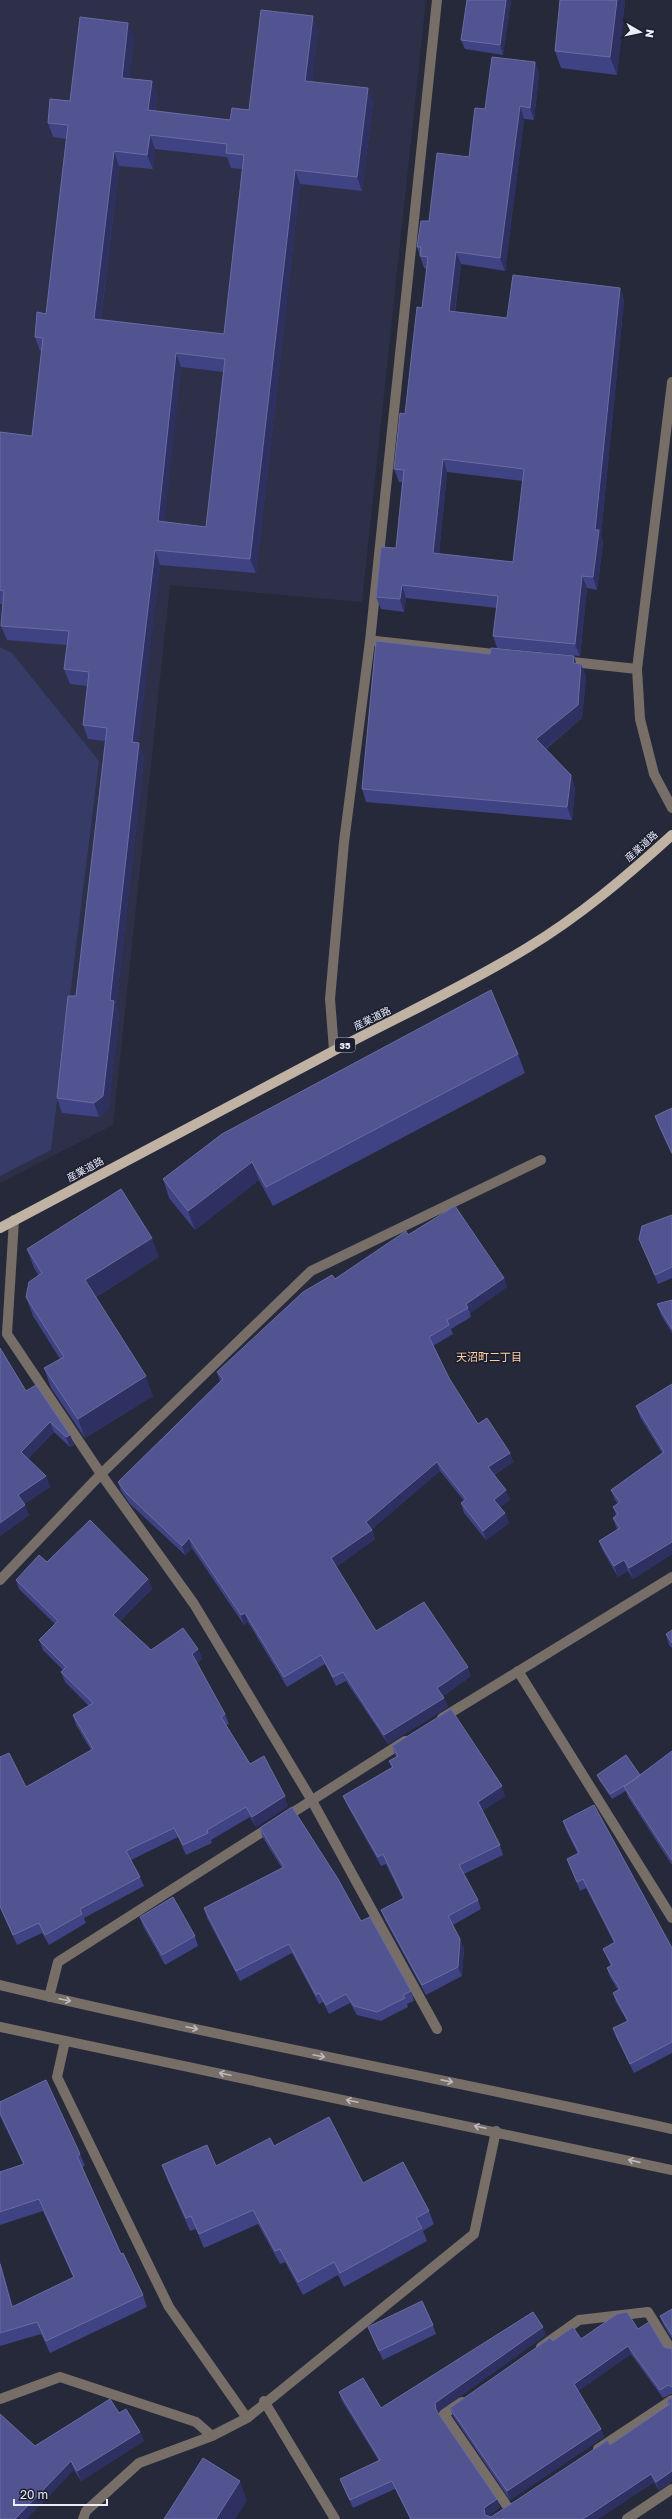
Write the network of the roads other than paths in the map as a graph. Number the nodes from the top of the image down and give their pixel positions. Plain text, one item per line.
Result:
1 (437, 0) edge
2 (672, 382) edge
3 (370, 641) junction
4 (512, 656) edge
5 (551, 660) edge
6 (637, 669) junction
7 (672, 808) edge
8 (672, 835) edge
9 (334, 1050) junction
10 (541, 1160) dead end
11 (14, 1220) junction
12 (0, 1228) edge
13 (101, 1474) junction
14 (672, 1577) edge
15 (0, 1580) edge
16 (518, 1671) junction
17 (432, 1724) edge
18 (412, 1737) edge
19 (311, 1799) junction
20 (672, 1918) edge
21 (0, 1985) edge
22 (49, 1997) junction
23 (0, 2027) edge
24 (437, 2029) dead end
25 (65, 2041) junction
26 (672, 2129) edge
27 (496, 2131) junction
28 (672, 2170) edge
29 (534, 2351) edge
30 (672, 2352) edge
31 (470, 2396) edge
32 (0, 2399) edge
33 (672, 2400) edge
34 (264, 2401) junction
35 (246, 2418) junction
36 (212, 2436) junction
37 (587, 2456) edge
38 (672, 2489) edge
39 (500, 2515) edge
40 (83, 2519) edge
41 (335, 2519) edge
42 (627, 2519) edge

1 - 3 street
2 - 6 street
3 - 4 street
3 - 9 street
5 - 6 street
6 - 7 street
8 - 9 main road, 産業道路 / 35
9 - 11 main road, 産業道路 / 35
10 - 13 street
11 - 12 main road, 産業道路 / 35
11 - 13 street
13 - 15 street
13 - 19 street
14 - 16 street
16 - 17 street
16 - 20 street
18 - 19 street
19 - 22 street
19 - 24 street
21 - 22 street
22 -> 26 street
23 - 25 street
27 -> 25 street
25 - 35 street
28 -> 27 street
27 - 34 street
29 - 30 street
31 - 39 street
32 - 36 street
33 - 37 street
34 - 35 street
34 - 41 street
35 - 36 street
36 - 40 street
38 - 42 street

